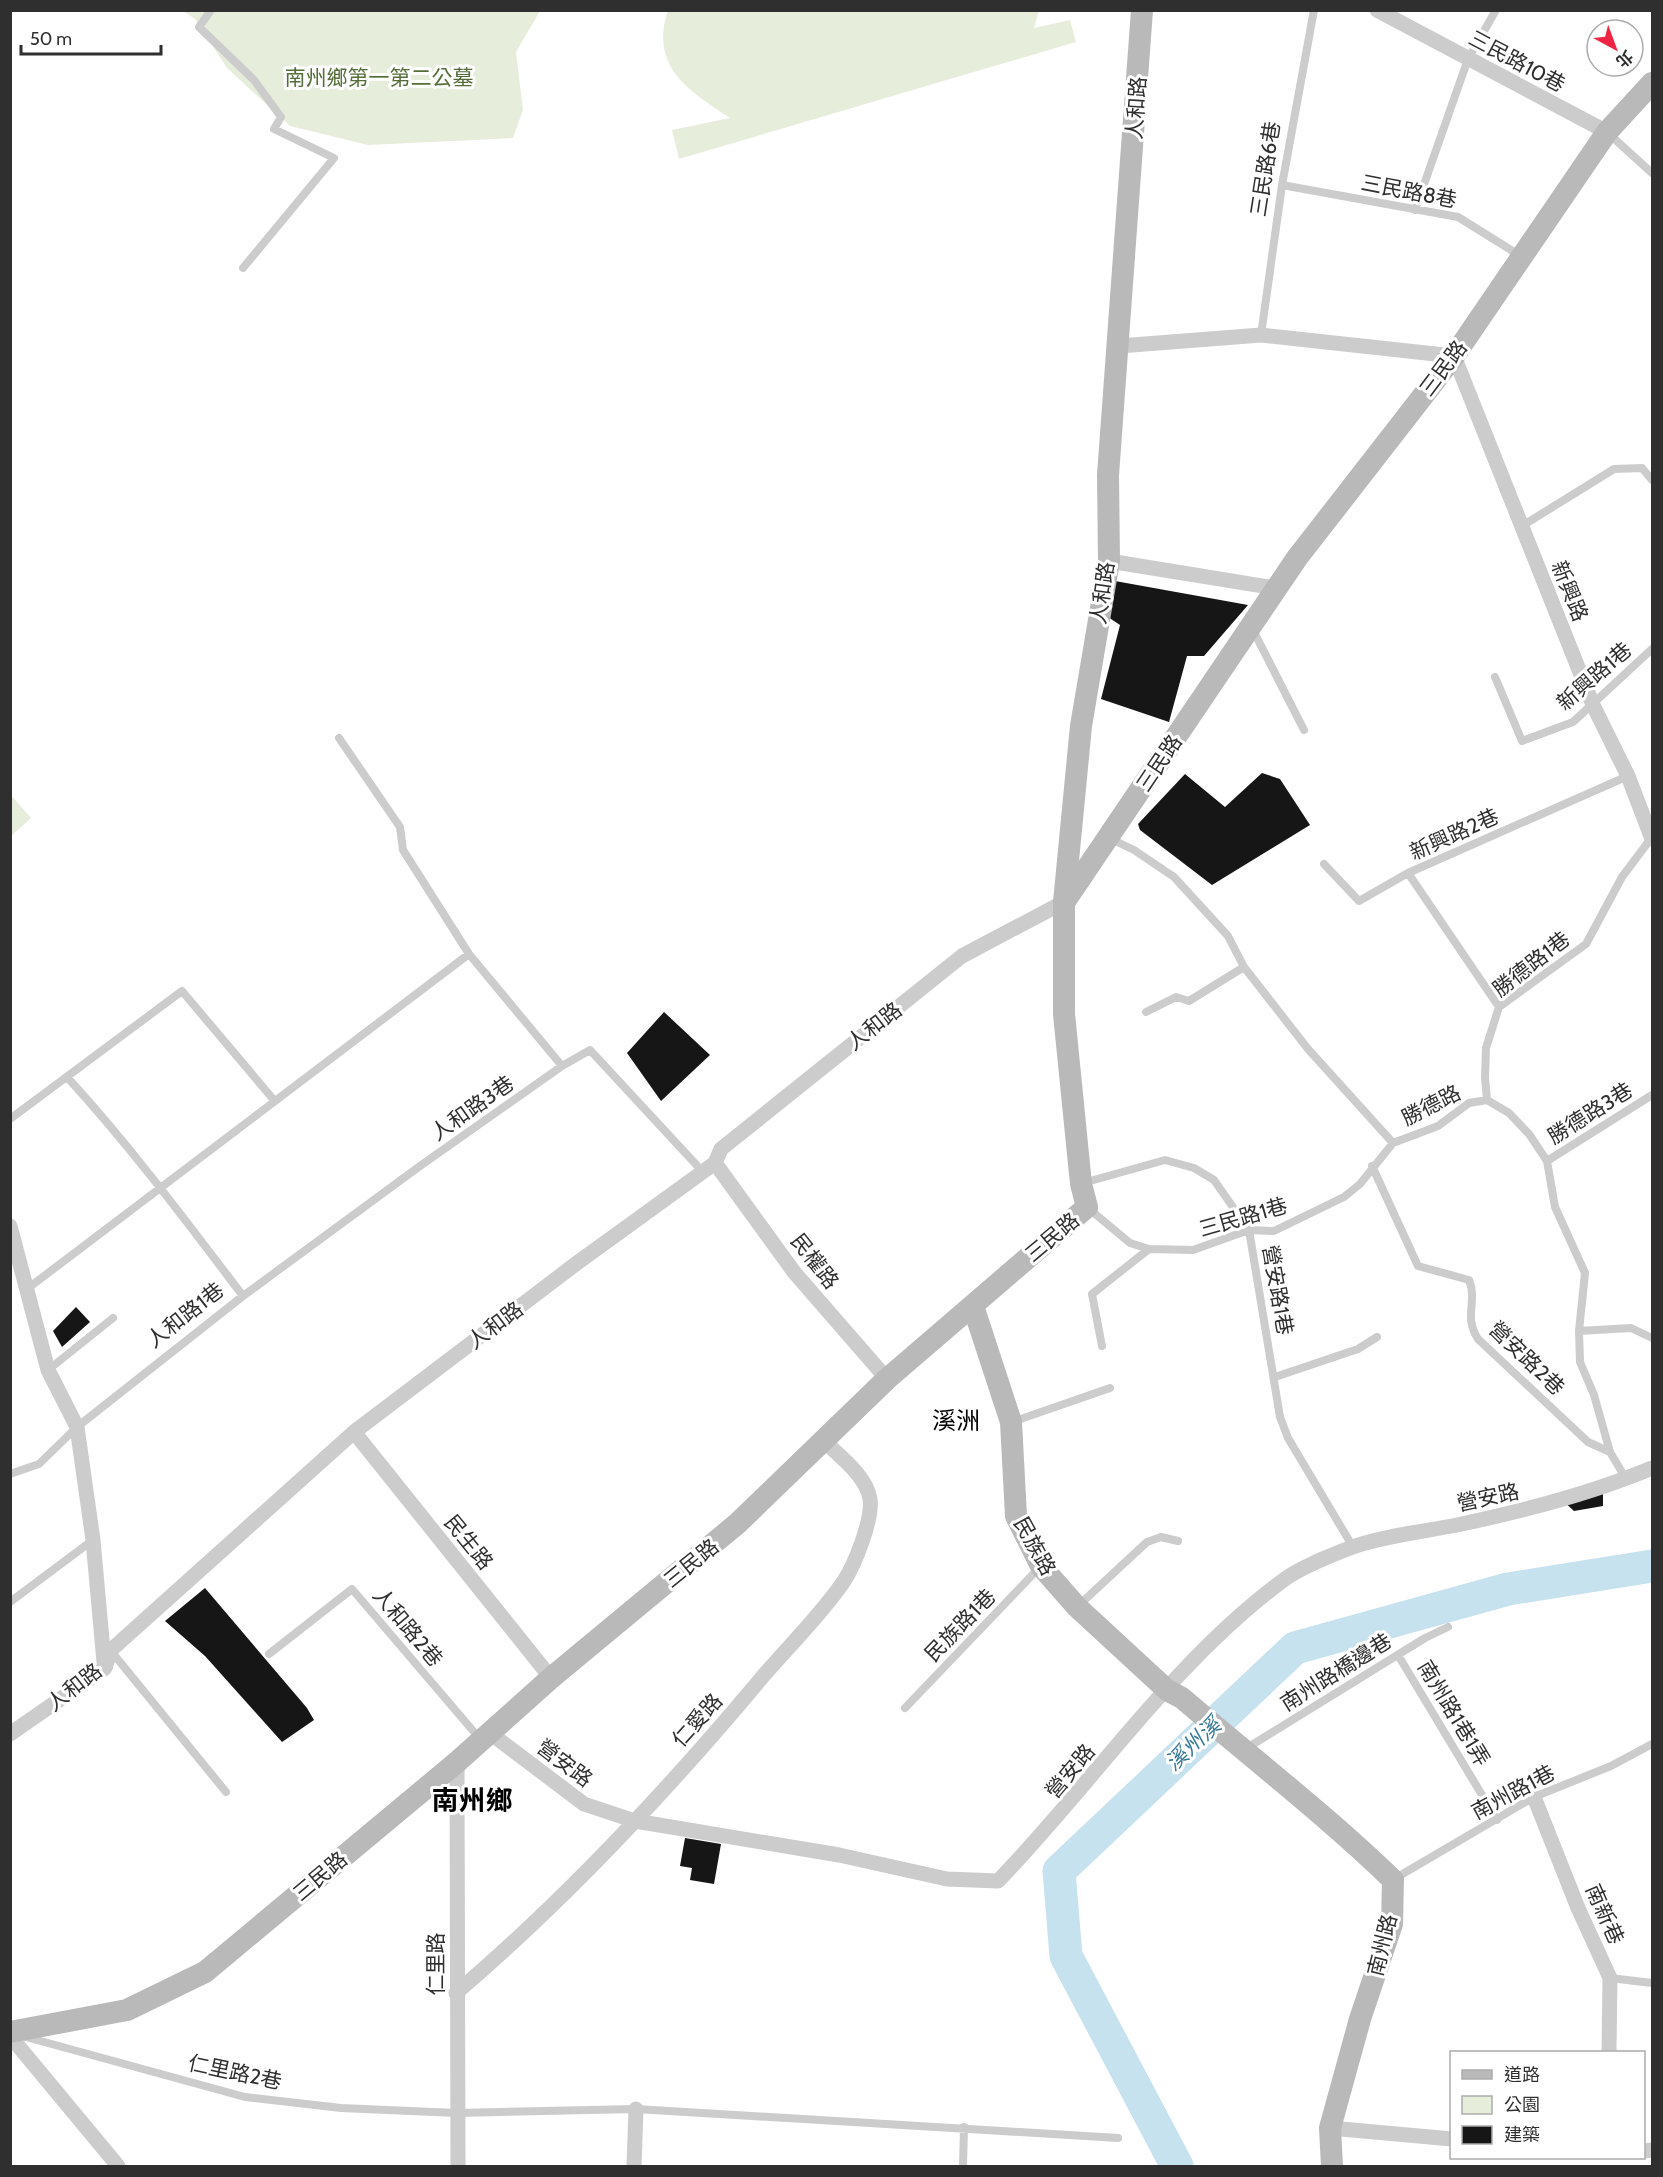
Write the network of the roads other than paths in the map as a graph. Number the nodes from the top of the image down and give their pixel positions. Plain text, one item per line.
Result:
1 (211, 10) edge
2 (1142, 10) edge
3 (1314, 10) edge
4 (1377, 10) edge
5 (1496, 10) edge
6 (1468, 59) junction
7 (1653, 83) edge
8 (1607, 132) junction
9 (1653, 173) edge
10 (1282, 185) junction
11 (1415, 210) junction
12 (1521, 256) junction
13 (243, 268) dead end
14 (1261, 335) junction
15 (1119, 346) junction
16 (1454, 356) junction
17 (1653, 480) edge
18 (1522, 526) junction
19 (1108, 561) junction
20 (1275, 588) junction
21 (1251, 626) junction
22 (1653, 649) edge
23 (1495, 676) dead end
24 (1593, 705) junction
25 (1304, 730) dead end
26 (339, 738) dead end
27 (1628, 776) junction
28 (1108, 838) junction
29 (1652, 838) edge
30 (1324, 864) dead end
31 (1408, 873) junction
32 (1064, 902) junction
33 (469, 954) junction
34 (1244, 967) junction
35 (1499, 1007) junction
36 (1146, 1012) dead end
37 (562, 1066) junction
38 (67, 1077) junction
39 (1653, 1095) edge
40 (273, 1100) junction
41 (1487, 1100) junction
42 (10, 1119) edge
43 (1393, 1143) junction
44 (1547, 1161) junction
45 (1372, 1166) junction
46 (709, 1168) junction
47 (1081, 1184) junction
48 (162, 1188) junction
49 (1087, 1207) junction
50 (10, 1226) edge
51 (1249, 1230) junction
52 (1149, 1249) junction
53 (27, 1289) junction
54 (243, 1296) junction
55 (972, 1306) junction
56 (113, 1318) dead end
57 (1579, 1331) junction
58 (1377, 1337) dead end
59 (1653, 1338) edge
60 (1102, 1346) dead end
61 (48, 1370) junction
62 (1275, 1377) junction
63 (887, 1379) junction
64 (1110, 1388) dead end
65 (1011, 1422) junction
66 (77, 1427) junction
67 (354, 1432) junction
68 (823, 1440) junction
69 (1610, 1452) junction
70 (1653, 1468) edge
71 (10, 1474) edge
72 (1626, 1479) junction
73 (93, 1540) junction
74 (1178, 1541) dead end
75 (1353, 1546) junction
76 (1041, 1566) junction
77 (10, 1602) edge
78 (1077, 1608) junction
79 (1449, 1627) dead end
80 (111, 1650) junction
81 (269, 1654) dead end
82 (1398, 1655) junction
83 (105, 1668) junction
84 (550, 1678) junction
85 (1174, 1694) junction
86 (905, 1708) dead end
87 (10, 1734) edge
88 (485, 1736) junction
89 (1653, 1744) edge
90 (1243, 1750) junction
91 (457, 1762) junction
92 (226, 1792) dead end
93 (1534, 1797) junction
94 (1497, 1820) junction
95 (634, 1821) junction
96 (1393, 1880) junction
97 (1610, 1978) junction
98 (1653, 1983) edge
99 (456, 1993) junction
100 (10, 2033) edge
101 (1609, 2051) edge
102 (636, 2109) junction
103 (458, 2113) junction
104 (964, 2127) junction
105 (1330, 2128) junction
106 (1118, 2138) dead end
107 (1450, 2139) edge
108 (118, 2166) edge
109 (458, 2166) edge
110 (634, 2166) edge
111 (963, 2166) edge
112 (1332, 2166) edge

1 - 13 lane
2 - 15 main road, 人和路
3 - 10 lane, 三民路6巷
4 - 6 street, 三民路10巷
5 - 6 lane
6 - 8 street, 三民路10巷
6 - 11 lane
7 - 8 main road, 三民路
8 - 9 lane
8 - 12 main road, 三民路
10 - 11 lane, 三民路8巷
10 - 14 lane, 三民路6巷
11 - 12 lane, 三民路8巷
12 - 16 main road, 三民路
14 - 15 street
14 - 16 street
15 - 19 main road, 人和路
16 - 18 street, 新興路
16 - 20 main road, 三民路
17 - 18 lane
18 - 24 street, 新興路
19 - 20 street
19 - 32 main road, 人和路
20 - 21 main road, 三民路
21 - 25 lane
21 - 28 main road, 三民路
22 - 24 lane, 新興路1巷
23 - 24 lane, 新興路1巷
24 - 27 street, 新興路
26 - 33 lane
27 - 29 street, 新興路
27 - 31 lane, 新興路2巷
28 - 32 main road, 三民路
28 - 34 lane, 勝德路
29 - 35 lane, 勝德路1巷
30 - 31 lane
31 - 35 lane, 新興路2巷
32 - 46 street, 人和路
32 - 47 main road, 三民路
33 - 37 lane
33 - 40 lane
34 - 36 lane
34 - 43 lane, 勝德路
35 - 41 lane, 勝德路1巷
37 - 46 lane, 人和路3巷
37 - 54 lane, 人和路3巷
38 - 40 lane
38 - 42 lane
38 - 48 lane, 人和路1巷
39 - 44 lane, 勝德路3巷
40 - 48 lane
41 - 43 lane, 勝德路
41 - 44 lane, 勝德路
43 - 45 lane, 三民路1巷
44 - 57 lane, 勝德路
45 - 51 lane, 三民路1巷
45 - 69 lane, 營安路2巷
46 - 63 street, 民權路
46 - 67 street, 人和路
47 - 49 main road, 三民路
47 - 51 lane, 營安路1巷
48 - 53 lane
48 - 54 lane, 人和路1巷
49 - 52 lane, 三民路1巷
49 - 55 main road, 三民路
50 - 53 street
51 - 52 lane, 三民路1巷
51 - 62 lane, 營安路1巷
52 - 60 lane
53 - 61 street
54 - 66 lane, 人和路1巷
55 - 63 main road, 三民路
55 - 65 main road, 民族路
56 - 61 lane
57 - 59 lane
57 - 69 lane, 勝德路
58 - 62 lane
61 - 66 street
62 - 75 lane, 營安路1巷
63 - 68 main road, 三民路
64 - 65 lane
65 - 76 main road, 民族路
66 - 71 lane, 人和路1巷
66 - 73 street
67 - 80 street, 人和路
67 - 84 street, 民生路
68 - 84 main road, 三民路
68 - 95 street, 仁愛路
69 - 72 lane, 勝德路
70 - 72 street, 營安路
72 - 75 street, 營安路
73 - 77 lane
73 - 83 street
74 - 78 lane
75 - 85 street, 營安路
76 - 78 main road, 民族路
76 - 86 lane, 民族路1巷
78 - 85 main road, 民族路
79 - 82 lane, 南州路橋邊巷
80 - 83 street, 人和路
80 - 92 lane
81 - 88 lane, 人和路2巷
82 - 90 lane, 南州路橋邊巷
82 - 94 lane, 南州路1巷1弄
83 - 87 street, 人和路
84 - 88 main road, 三民路
85 - 90 main road, 民族路
85 - 95 street, 營安路
88 - 91 main road, 三民路
88 - 95 street, 營安路
89 - 93 lane, 南州路1巷
90 - 96 main road
91 - 99 street, 仁里路
91 - 100 main road, 三民路
93 - 94 lane, 南州路1巷
93 - 97 street, 南新巷
94 - 96 lane, 南州路1巷
95 - 99 street, 仁愛路
96 - 105 main road, 南州路
97 - 98 lane
97 - 101 street, 南新巷
99 - 103 street, 仁里路
100 - 103 lane, 仁里路2巷
100 - 108 street
102 - 103 lane, 仁里路2巷
102 - 104 lane, 仁里路2巷
102 - 110 street
103 - 109 street, 仁里路
104 - 106 lane, 仁里路2巷
104 - 111 lane
105 - 107 street
105 - 112 main road, 南州路

